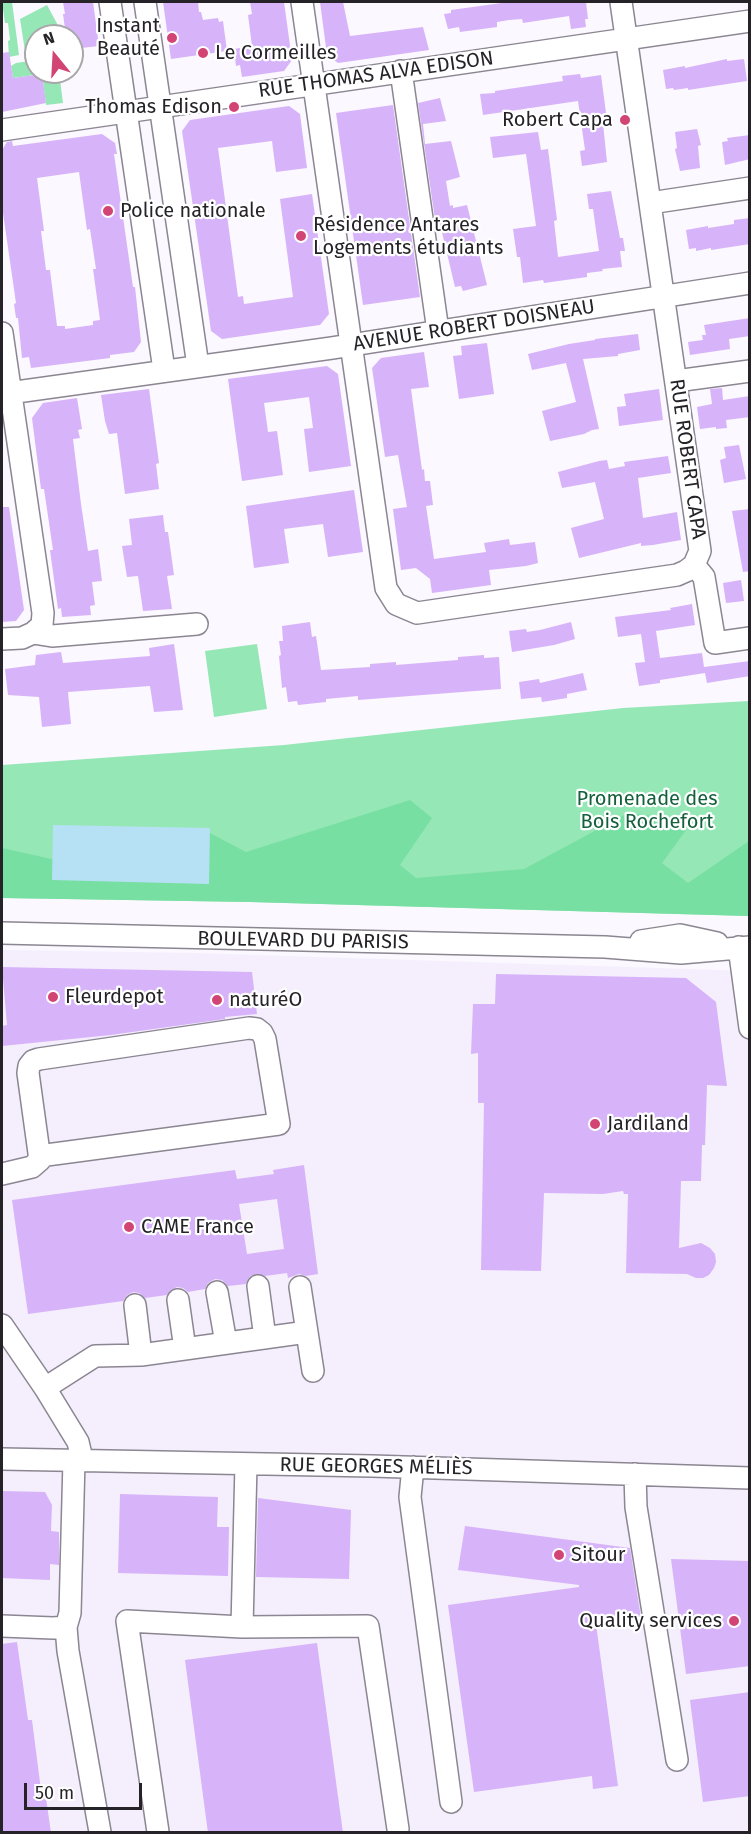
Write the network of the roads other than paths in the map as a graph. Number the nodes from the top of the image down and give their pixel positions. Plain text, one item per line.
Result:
1 (110, 2) edge
2 (145, 2) edge
3 (302, 2) edge
4 (621, 2) edge
5 (750, 21) edge
6 (626, 39) junction
7 (402, 71) junction
8 (312, 84) junction
9 (160, 106) junction
10 (126, 112) junction
11 (2, 130) edge
12 (750, 188) edge
13 (650, 203) junction
14 (750, 283) edge
15 (664, 296) junction
16 (438, 331) junction
17 (2, 333) edge
18 (350, 345) junction
19 (198, 366) junction
20 (164, 370) junction
21 (750, 372) edge
22 (676, 381) junction
23 (6, 393) edge
24 (699, 571) junction
25 (197, 624) dead end
26 (33, 633) junction
27 (750, 638) edge
28 (2, 639) edge
29 (2, 933) edge
30 (744, 947) edge
31 (750, 1028) edge
32 (39, 1156) junction
33 (2, 1174) edge
34 (258, 1286) dead end
35 (300, 1287) dead end
36 (218, 1292) dead end
37 (178, 1300) dead end
38 (135, 1305) dead end
39 (2, 1325) edge
40 (307, 1332) junction
41 (265, 1338) junction
42 (226, 1344) junction
43 (185, 1349) junction
44 (141, 1355) junction
45 (313, 1371) dead end
46 (45, 1388) junction
47 (2, 1459) edge
48 (78, 1460) junction
49 (246, 1464) junction
50 (413, 1467) junction
51 (635, 1474) junction
52 (750, 1478) edge
53 (2, 1626) edge
54 (66, 1627) junction
55 (242, 1627) junction
56 (677, 1760) dead end
57 (451, 1803) dead end
58 (398, 1829) dead end
59 (100, 1833) edge
60 (158, 1833) edge

1 - 10 street
2 - 9 street
3 - 8 street, RUE ROBERT CAPA
4 - 6 street, RUE ROBERT CAPA
5 - 6 street, RUE THOMAS ALVA EDISON
6 - 7 street, RUE THOMAS ALVA EDISON
6 - 13 street, RUE ROBERT CAPA
7 - 8 street, RUE THOMAS ALVA EDISON
7 - 16 street
8 - 9 street, RUE THOMAS ALVA EDISON
8 - 18 street, RUE ROBERT CAPA
9 - 10 street, RUE THOMAS ALVA EDISON
9 - 19 street
10 - 11 street, RUE THOMAS ALVA EDISON
10 - 20 street
12 - 13 street
13 - 15 street, RUE ROBERT CAPA
14 - 15 street, AVENUE ROBERT DOISNEAU
15 - 16 street, AVENUE ROBERT DOISNEAU
15 - 22 street, RUE ROBERT CAPA
16 - 18 street, AVENUE ROBERT DOISNEAU
17 - 23 street
18 - 19 street, AVENUE ROBERT DOISNEAU
18 - 24 street, RUE ROBERT CAPA
19 - 20 street, AVENUE ROBERT DOISNEAU
20 - 23 street, AVENUE ROBERT DOISNEAU
21 - 22 street
22 - 24 street, RUE ROBERT CAPA
23 - 26 street
24 - 27 street
25 - 26 street
26 - 28 street
29 - 30 street, BOULEVARD DU PARISIS
30 - 31 street
32 - 32 street
32 - 33 street
34 - 41 street
35 - 40 street
36 - 42 street
37 - 43 street
38 - 44 street
39 - 46 street
40 - 41 street
40 - 45 street
41 - 42 street
42 - 43 street
43 - 44 street
44 - 46 street
46 - 48 street
47 - 48 street, RUE GEORGES MÉLIÈS
48 - 49 street, RUE GEORGES MÉLIÈS
48 - 54 street
49 - 50 street, RUE GEORGES MÉLIÈS
49 - 55 street
50 - 51 street, RUE GEORGES MÉLIÈS
50 - 57 street
51 - 52 street, RUE GEORGES MÉLIÈS
51 - 56 street
53 - 54 street
54 - 59 street
55 - 58 street
55 - 60 street

